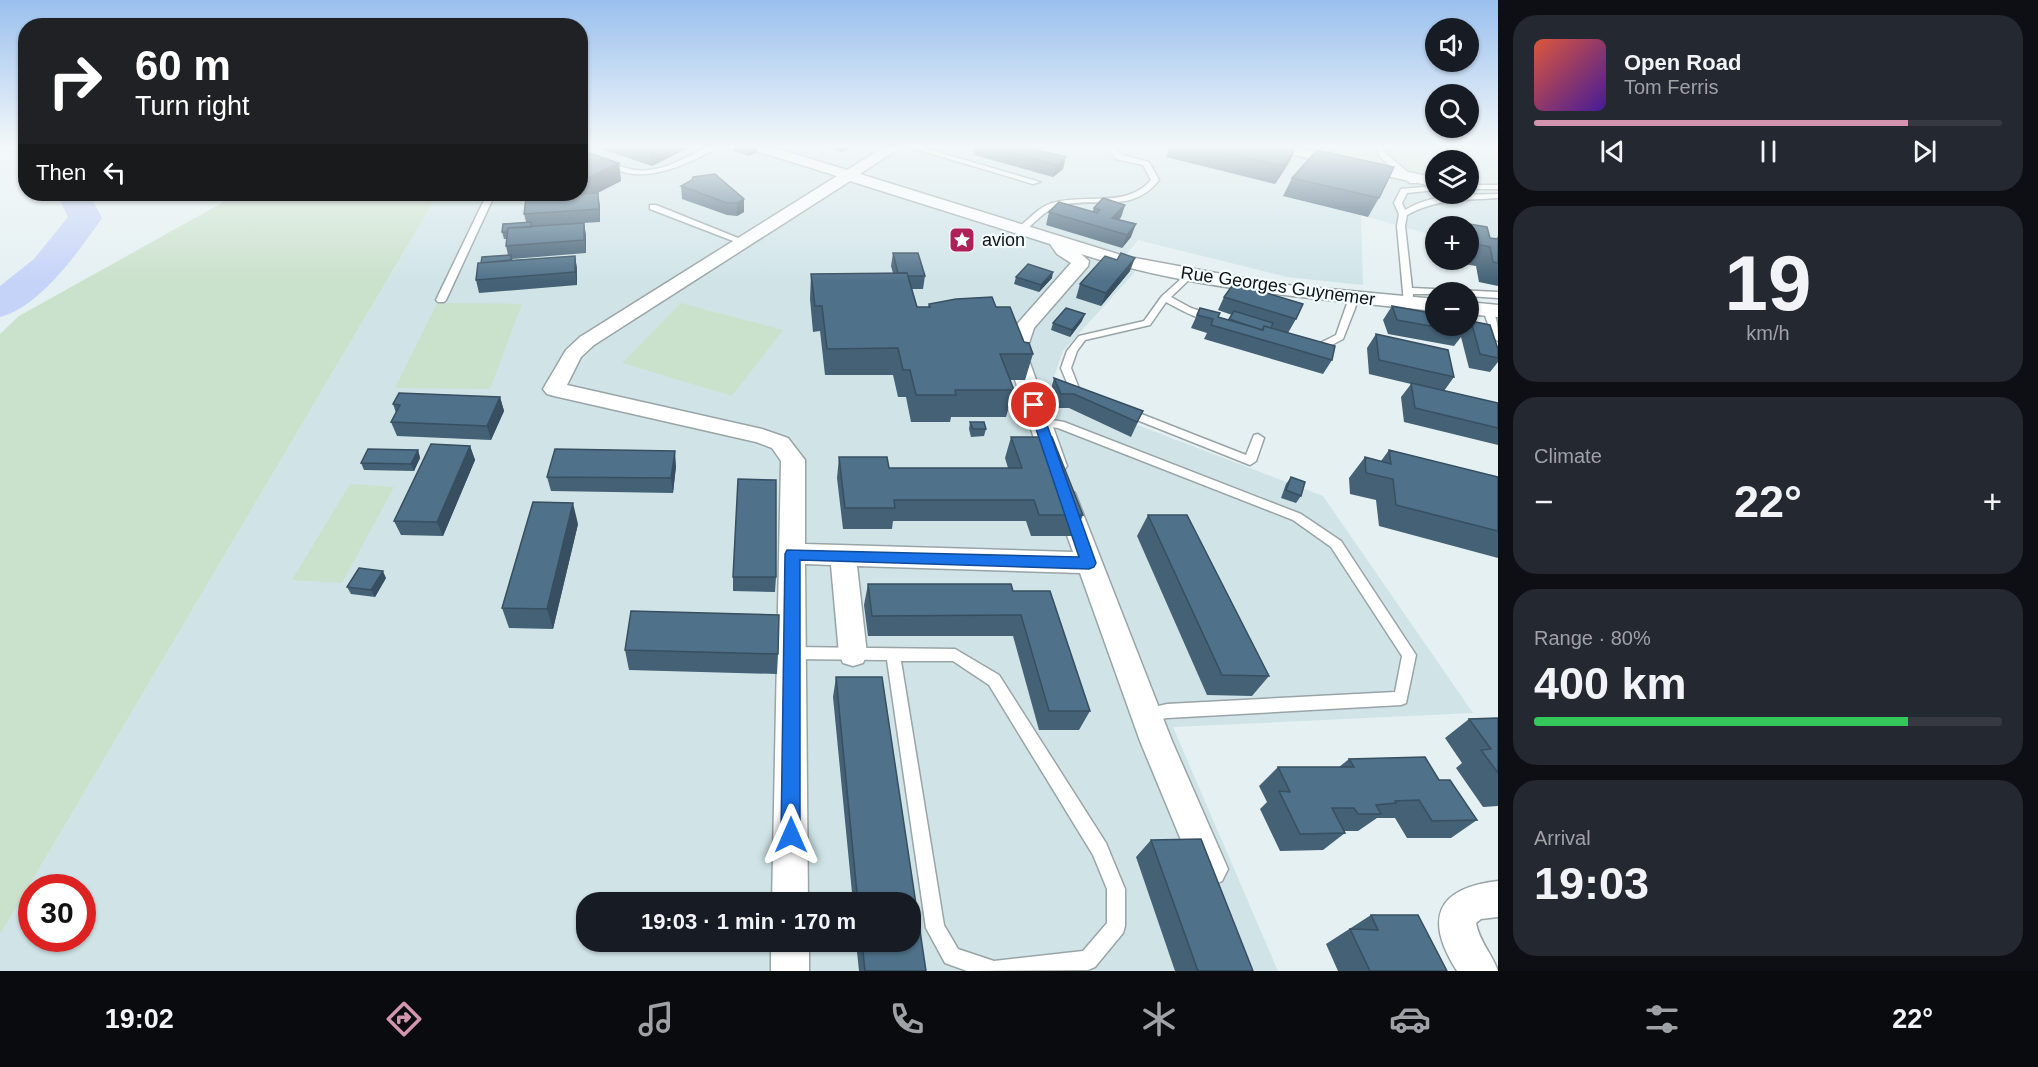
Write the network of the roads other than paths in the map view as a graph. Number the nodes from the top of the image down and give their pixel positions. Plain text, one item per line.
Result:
1 (825, 191) edge
2 (898, 191) edge
3 (1143, 191) edge
4 (1404, 191) edge
5 (1497, 197) edge
6 (1479, 198) edge
7 (488, 201) edge
8 (1425, 204) edge
9 (653, 207) dead end
10 (1403, 214) junction
11 (1021, 230) junction
12 (1056, 241) junction
13 (744, 242) junction
14 (1190, 274) junction
15 (1425, 295) edge
16 (1408, 297) junction
17 (1165, 298) junction
18 (1354, 298) junction
19 (1479, 298) edge
20 (441, 300) dead end
21 (1425, 302) edge
22 (1495, 305) edge
23 (1479, 307) edge
24 (1218, 320) edge
25 (1498, 338) edge
26 (1299, 345) edge
27 (1098, 401) edge
28 (1120, 410) edge
29 (1040, 422) junction
30 (1258, 438) dead end
31 (792, 554) junction
32 (843, 555) junction
33 (1089, 563) junction
34 (792, 653) junction
35 (853, 654) junction
36 (893, 655) junction
37 (1146, 715) junction
38 (790, 892) edge
39 (1221, 894) edge
40 (1498, 899) edge
41 (790, 952) edge
42 (790, 971) edge
43 (1479, 971) edge

1 - 13 street
2 - 11 street, Rue Georges Guynemer
3 - 11 lane
4 - 10 lane
5 - 6 lane
7 - 20 lane
8 - 10 lane
9 - 13 lane
10 - 16 lane
11 - 12 street, Rue Georges Guynemer
12 - 14 street, Rue Georges Guynemer
12 - 29 street
13 - 31 street
14 - 17 lane
14 - 18 street, Rue Georges Guynemer
15 - 16 lane
16 - 18 street, Rue Georges Guynemer
16 - 21 street, Rue Georges Guynemer
17 - 24 lane
17 - 27 lane
18 - 26 lane
19 - 22 lane
22 - 23 street
22 - 25 lane
28 - 30 lane
29 - 33 street
29 - 37 lane
31 - 32 street
31 - 34 street
32 - 33 street
32 - 35 street
33 - 37 street
34 - 35 lane
34 - 38 street
35 - 36 lane
36 - 36 lane
37 - 39 street
40 - 43 street
41 - 42 street

